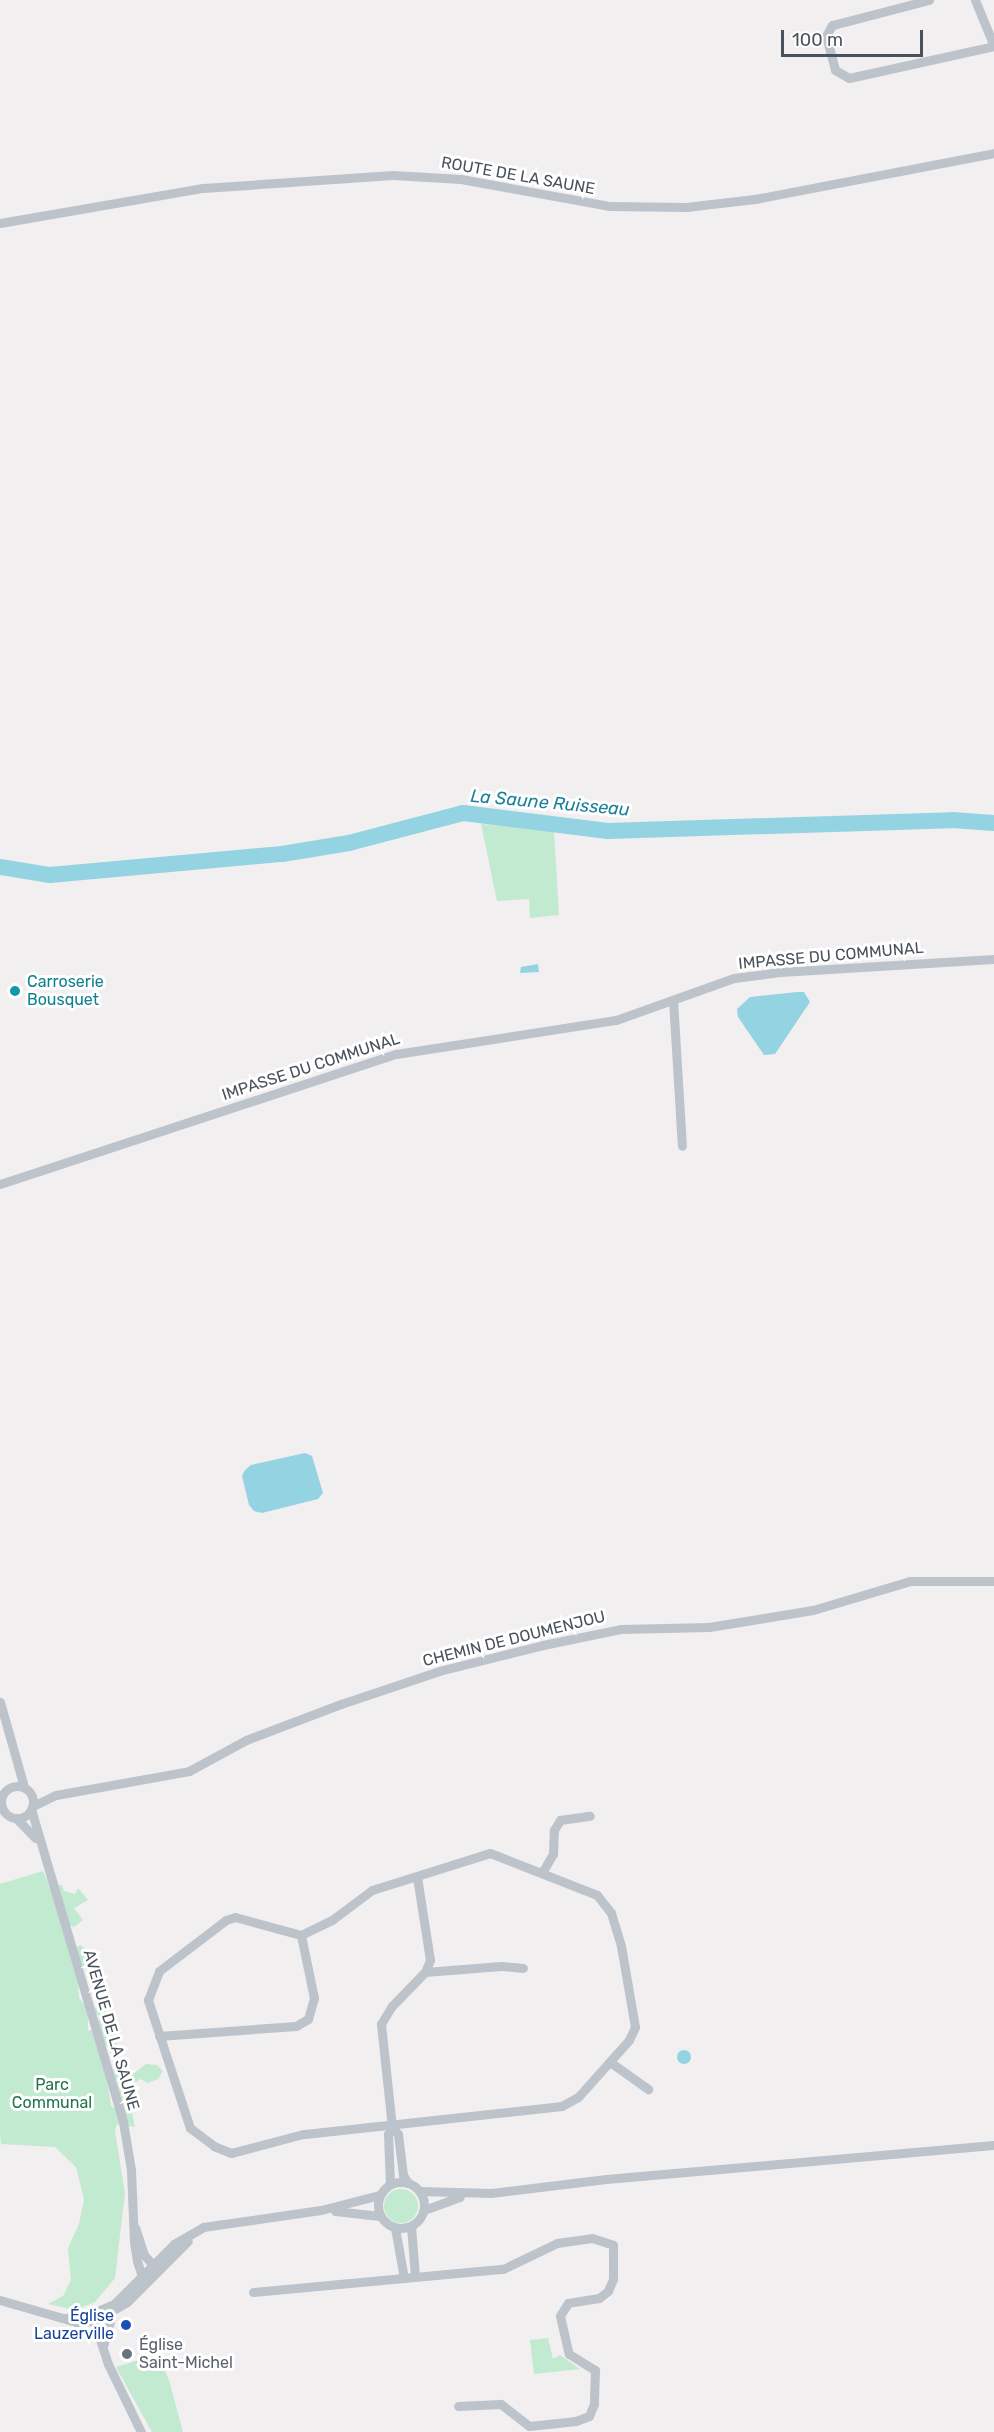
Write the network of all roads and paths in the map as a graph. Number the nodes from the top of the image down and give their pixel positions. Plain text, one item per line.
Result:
1 (929, 0) edge
2 (975, 0) edge
3 (994, 46) edge
4 (994, 153) edge
5 (0, 223) edge
6 (994, 959) edge
7 (673, 1000) junction
8 (682, 1146) dead end
9 (0, 1184) edge
10 (994, 1581) edge
11 (0, 1702) edge
12 (13, 1755) junction
13 (27, 1790) junction
14 (3, 1794) edge
15 (56, 1795) junction
16 (32, 1808) junction
17 (3, 1814) edge
18 (590, 1816) dead end
19 (16, 1818) junction
20 (40, 1844) junction
21 (543, 1871) junction
22 (417, 1877) junction
23 (301, 1935) junction
24 (523, 1968) dead end
25 (425, 1972) junction
26 (159, 2036) junction
27 (610, 2062) junction
28 (648, 2089) dead end
29 (392, 2127) junction
30 (994, 2145) edge
31 (408, 2183) junction
32 (390, 2184) junction
33 (420, 2191) junction
34 (473, 2193) junction
35 (380, 2195) junction
36 (321, 2210) junction
37 (424, 2210) junction
38 (380, 2216) junction
39 (411, 2226) junction
40 (135, 2227) junction
41 (395, 2228) junction
42 (150, 2271) junction
43 (415, 2277) junction
44 (404, 2278) junction
45 (253, 2292) dead end
46 (0, 2300) edge
47 (105, 2313) junction
48 (65, 2318) junction
49 (94, 2321) junction
50 (104, 2346) junction
51 (458, 2406) dead end
52 (141, 2432) edge

1 - 3 street
2 - 3 street
4 - 5 street, ROUTE DE LA SAUNE
6 - 7 street, IMPASSE DU COMMUNAL
7 - 8 street
7 - 9 street, IMPASSE DU COMMUNAL
10 - 15 street, CHEMIN DE DOUMENJOU
11 - 12 street
12 - 13 street
12 - 14 street
13 - 14 street
13 - 15 street
13 - 16 street, AVENUE DE LA SAUNE
14 - 17 street
15 - 16 street
16 - 19 street
16 - 20 street, AVENUE DE LA SAUNE
17 - 19 street
18 - 21 street
19 - 20 street, AVENUE DE LA SAUNE
20 - 40 street, AVENUE DE LA SAUNE
21 - 22 street
21 - 27 street
22 - 23 street
22 - 25 street
23 - 26 street
23 - 26 street
24 - 25 street
25 - 29 street
26 - 29 street
27 - 28 street
27 - 29 street
29 - 31 street
29 - 32 street
30 - 34 street
31 - 32 street
31 - 33 street
32 - 35 street
33 - 34 street
33 - 37 street
34 - 37 street
35 - 36 street
35 - 38 street
36 - 38 street
36 - 42 street
37 - 39 street
38 - 41 street
39 - 41 street
39 - 43 street
40 - 42 street, AVENUE DE LA SAUNE
40 - 42 street, AVENUE DE LA SAUNE
41 - 44 street
42 - 47 street
43 - 44 street
43 - 51 street
44 - 45 street
46 - 48 street
47 - 48 street
47 - 49 street
47 - 50 street
48 - 49 street
49 - 50 street
50 - 52 street

